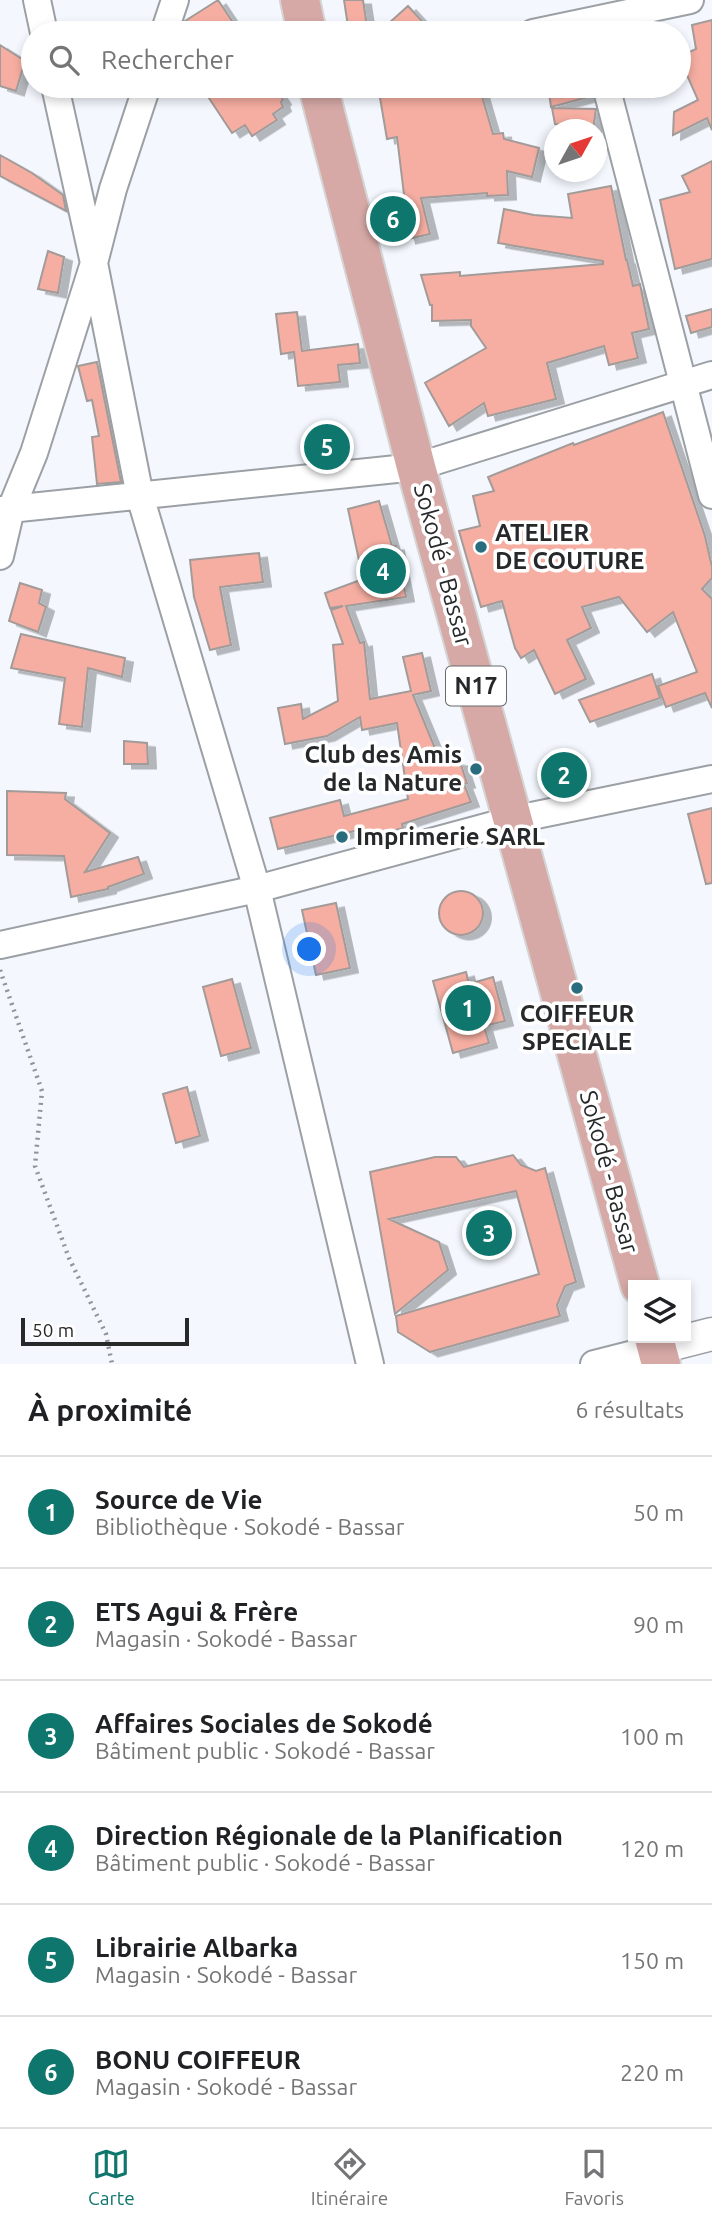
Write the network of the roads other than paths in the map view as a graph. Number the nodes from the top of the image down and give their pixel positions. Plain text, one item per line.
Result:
1 (37, 0) edge
2 (175, 0) edge
3 (300, 0) edge
4 (690, 0) edge
5 (589, 18) edge
6 (41, 21) edge
7 (168, 21) edge
8 (304, 21) edge
9 (58, 98) edge
10 (143, 98) edge
11 (321, 98) edge
12 (609, 98) edge
13 (94, 263) junction
14 (712, 374) edge
15 (683, 384) junction
16 (416, 467) junction
17 (712, 495) edge
18 (140, 496) junction
19 (5, 509) edge
20 (0, 556) edge
21 (712, 779) edge
22 (512, 820) junction
23 (257, 889) junction
24 (0, 945) edge
25 (639, 1280) edge
26 (712, 1334) edge
27 (658, 1350) edge
28 (370, 1364) edge
29 (594, 1364) edge

1 - 6 street
2 - 7 street
3 - 8 main road
4 - 5 street
9 - 13 street
10 - 13 street
11 - 16 main road, Sokodé - Bassar / N17
12 - 15 street
13 - 18 street
13 - 19 street
14 - 15 street
15 - 16 street
15 - 17 street
16 - 18 street
16 - 22 main road, Sokodé - Bassar / N17
18 - 19 street
18 - 23 street
19 - 20 street
21 - 22 street
22 - 23 street
22 - 25 main road, Sokodé - Bassar / N17
23 - 24 street
23 - 28 street
26 - 27 street
27 - 29 street

